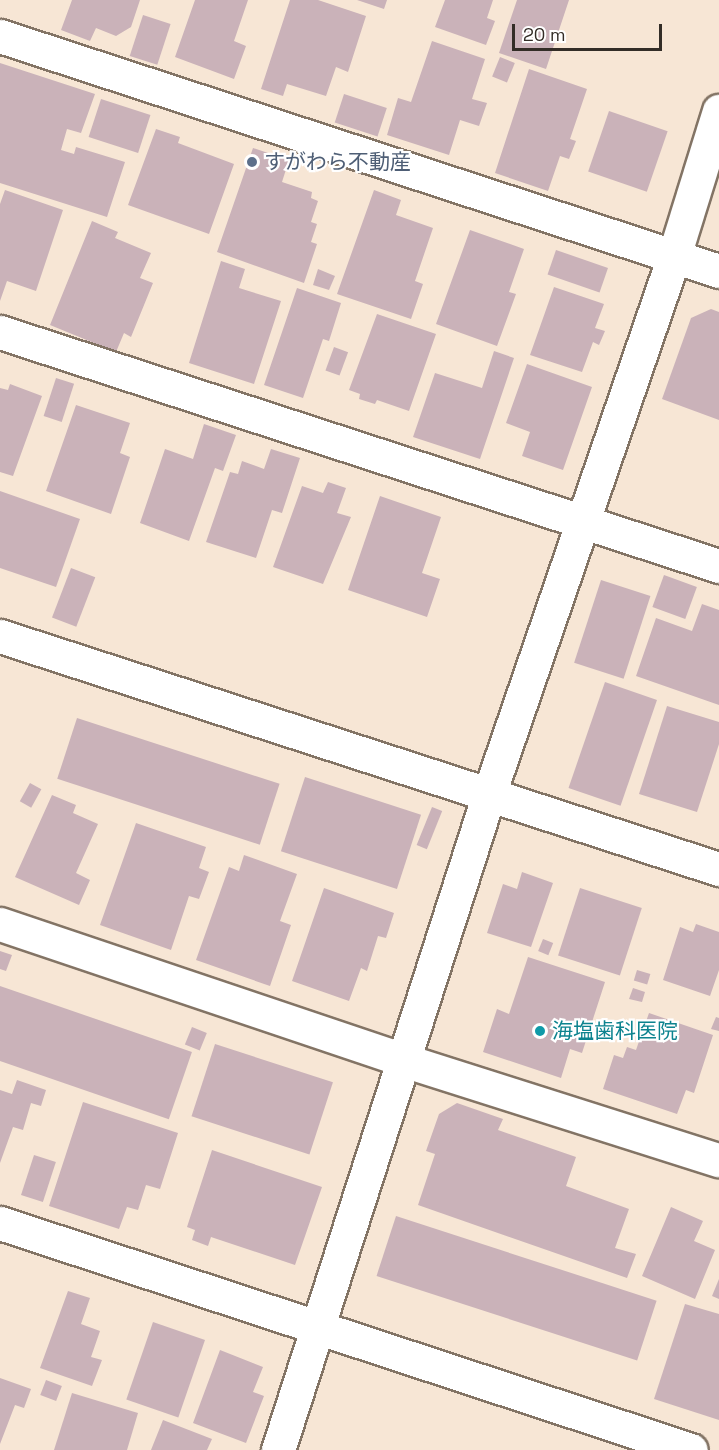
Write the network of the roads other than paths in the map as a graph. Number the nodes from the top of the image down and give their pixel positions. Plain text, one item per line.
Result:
1 (0, 36) edge
2 (719, 111) edge
3 (674, 256) junction
4 (719, 271) edge
5 (0, 332) edge
6 (584, 521) junction
7 (719, 566) edge
8 (0, 636) edge
9 (489, 795) junction
10 (719, 869) edge
11 (0, 924) edge
12 (406, 1061) junction
13 (719, 1160) edge
14 (0, 1223) edge
15 (318, 1328) junction
16 (278, 1450) edge
17 (691, 1450) edge

1 - 3 street
2 - 3 street
3 - 4 street
3 - 6 street
5 - 6 street
6 - 7 street
6 - 9 street
8 - 9 street
9 - 10 street
9 - 12 street
11 - 12 street
12 - 13 street
12 - 15 street
14 - 15 street
15 - 16 street
15 - 17 street

